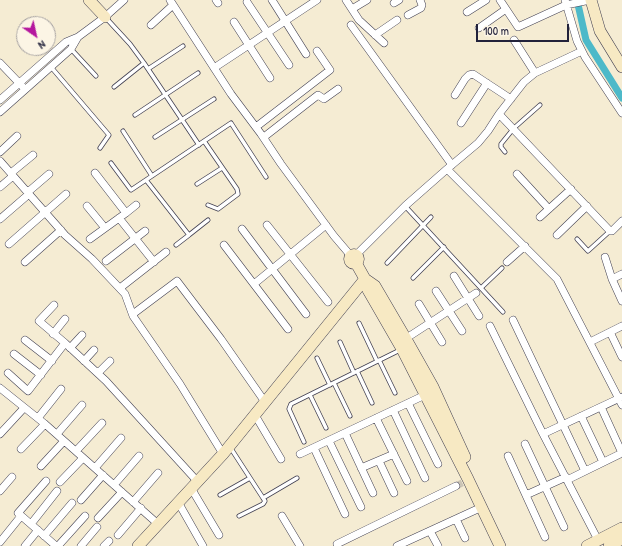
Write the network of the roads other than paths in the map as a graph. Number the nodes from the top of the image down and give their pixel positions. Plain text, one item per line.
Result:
1 (89, 0) edge
2 (124, 0) edge
3 (272, 0) edge
4 (317, 0) edge
5 (346, 0) edge
6 (367, 0) edge
7 (420, 0) edge
8 (486, 0) edge
9 (500, 0) edge
10 (589, 0) edge
11 (171, 2) edge
12 (247, 2) dead end
13 (567, 3) edge
14 (352, 9) junction
15 (506, 9) junction
16 (467, 12) dead end
17 (408, 15) dead end
18 (105, 17) junction
19 (397, 20) dead end
20 (285, 21) junction
21 (234, 22) dead end
22 (151, 25) dead end
23 (351, 25) dead end
24 (479, 28) dead end
25 (267, 33) junction
26 (375, 35) junction
27 (78, 36) junction
28 (514, 40) dead end
29 (384, 43) dead end
30 (249, 44) junction
31 (183, 46) dead end
32 (71, 50) junction
33 (582, 51) junction
34 (318, 52) dead end
35 (306, 54) dead end
36 (621, 62) edge
37 (0, 63) edge
38 (144, 63) junction
39 (289, 65) dead end
40 (51, 67) junction
41 (214, 68) junction
42 (148, 69) junction
43 (535, 72) junction
44 (198, 73) dead end
45 (96, 76) dead end
46 (270, 78) dead end
47 (19, 83) junction
48 (488, 83) junction
49 (114, 87) dead end
50 (338, 89) dead end
51 (25, 90) junction
52 (165, 95) junction
53 (455, 95) dead end
54 (214, 98) dead end
55 (511, 99) junction
56 (0, 100) edge
57 (540, 105) dead end
58 (0, 112) edge
59 (622, 113) edge
60 (499, 114) junction
61 (135, 115) dead end
62 (182, 120) junction
63 (460, 123) dead end
64 (256, 127) junction
65 (514, 128) junction
66 (123, 131) dead end
67 (17, 136) dead end
68 (155, 137) dead end
69 (264, 137) junction
70 (204, 141) junction
71 (199, 145) junction
72 (100, 148) dead end
73 (0, 152) edge
74 (505, 152) dead end
75 (32, 155) dead end
76 (0, 161) edge
77 (111, 163) dead end
78 (450, 167) junction
79 (222, 168) junction
80 (95, 173) dead end
81 (12, 174) junction
82 (49, 174) dead end
83 (517, 174) dead end
84 (152, 176) junction
85 (266, 176) dead end
86 (146, 180) junction
87 (197, 184) dead end
88 (0, 187) edge
89 (570, 189) junction
90 (28, 193) junction
91 (66, 194) dead end
92 (136, 205) dead end
93 (87, 206) dead end
94 (208, 206) dead end
95 (405, 206) junction
96 (587, 206) junction
97 (549, 209) junction
98 (45, 212) junction
99 (126, 213) junction
100 (432, 217) dead end
101 (540, 217) dead end
102 (119, 218) junction
103 (0, 219) edge
104 (208, 220) dead end
105 (622, 222) edge
106 (267, 225) dead end
107 (326, 225) junction
108 (424, 226) junction
109 (105, 228) junction
110 (242, 229) dead end
111 (61, 230) junction
112 (145, 231) dead end
113 (610, 231) junction
114 (189, 235) junction
115 (557, 235) dead end
116 (135, 238) junction
117 (90, 239) dead end
118 (576, 239) dead end
119 (9, 244) dead end
120 (176, 245) dead end
121 (224, 245) dead end
122 (525, 246) junction
123 (444, 247) junction
124 (166, 252) dead end
125 (290, 253) junction
126 (604, 257) dead end
127 (354, 258) junction
128 (106, 261) dead end
129 (25, 262) dead end
130 (154, 262) junction
131 (387, 263) dead end
132 (505, 265) joint
133 (271, 269) junction
134 (622, 274) edge
135 (454, 276) dead end
136 (413, 278) dead end
137 (612, 279) junction
138 (365, 280) junction
139 (254, 284) junction
140 (120, 288) junction
141 (482, 288) junction
142 (436, 291) dead end
143 (476, 293) dead end
144 (468, 298) junction
145 (622, 301) edge
146 (328, 302) dead end
147 (418, 304) dead end
148 (54, 305) dead end
149 (449, 310) junction
150 (503, 312) dead end
151 (133, 314) junction
152 (306, 314) dead end
153 (479, 316) dead end
154 (65, 319) dead end
155 (513, 320) dead end
156 (359, 323) dead end
157 (430, 323) junction
158 (490, 326) dead end
159 (622, 326) edge
160 (288, 329) dead end
161 (462, 331) dead end
162 (610, 332) junction
163 (53, 334) junction
164 (82, 335) dead end
165 (25, 340) dead end
166 (340, 342) dead end
167 (442, 342) dead end
168 (590, 342) junction
169 (404, 344) junction
170 (68, 346) junction
171 (94, 350) dead end
172 (14, 354) dead end
173 (622, 357) edge
174 (317, 358) dead end
175 (52, 361) junction
176 (84, 361) junction
177 (110, 361) dead end
178 (378, 361) junction
179 (356, 372) junction
180 (8, 373) dead end
181 (98, 373) junction
182 (40, 376) junction
183 (332, 384) junction
184 (0, 388) edge
185 (61, 389) dead end
186 (395, 393) dead end
187 (310, 395) junction
188 (425, 395) junction
189 (621, 400) edge
190 (265, 402) junction
191 (372, 403) dead end
192 (408, 403) junction
193 (82, 405) dead end
194 (601, 407) junction
195 (24, 408) junction
196 (393, 410) junction
197 (255, 415) junction
198 (350, 416) dead end
199 (582, 416) junction
200 (38, 418) junction
201 (376, 418) junction
202 (102, 423) dead end
203 (45, 424) junction
204 (563, 425) junction
205 (326, 428) dead end
206 (345, 433) junction
207 (0, 434) edge
208 (57, 434) junction
209 (543, 434) junction
210 (121, 438) dead end
211 (64, 441) junction
212 (329, 441) junction
213 (304, 442) dead end
214 (525, 444) dead end
215 (314, 448) junction
216 (22, 449) dead end
217 (226, 450) junction
218 (76, 451) junction
219 (622, 453) edge
220 (300, 454) dead end
221 (394, 454) junction
222 (139, 456) dead end
223 (508, 456) dead end
224 (83, 458) junction
225 (281, 459) dead end
226 (378, 461) junction
227 (604, 462) junction
228 (438, 464) dead end
229 (41, 466) dead end
230 (95, 468) junction
231 (361, 468) junction
232 (585, 471) junction
233 (158, 473) dead end
234 (103, 475) junction
235 (12, 477) dead end
236 (250, 478) junction
237 (297, 478) dead end
238 (425, 478) dead end
239 (566, 478) junction
240 (469, 479) junction
241 (46, 481) dead end
242 (407, 481) dead end
243 (60, 482) dead end
244 (114, 485) junction
245 (194, 485) junction
246 (456, 486) tunnel mouth
247 (545, 487) junction
248 (0, 491) edge
249 (57, 491) dead end
250 (122, 492) junction
251 (373, 493) dead end
252 (394, 493) dead end
253 (220, 495) dead end
254 (526, 495) junction
255 (263, 498) junction
256 (81, 500) dead end
257 (133, 502) junction
258 (178, 502) junction
259 (72, 503) dead end
260 (361, 507) dead end
261 (482, 507) junction
262 (141, 508) junction
263 (345, 514) dead end
264 (21, 516) junction
265 (85, 516) dead end
266 (239, 516) dead end
267 (282, 516) dead end
268 (98, 518) dead end
269 (456, 518) junction
270 (31, 524) junction
271 (158, 524) junction
272 (97, 527) dead end
273 (564, 527) dead end
274 (622, 528) edge
275 (38, 530) junction
276 (430, 531) junction
277 (118, 535) dead end
278 (219, 535) dead end
279 (44, 536) junction
280 (544, 537) dead end
281 (466, 538) dead end
282 (622, 539) edge
283 (598, 540) junction
284 (0, 542) edge
285 (337, 544) dead end
286 (407, 544) edge
287 (611, 545) edge
288 (25, 546) edge
289 (55, 546) edge
290 (81, 546) edge
291 (138, 546) edge
292 (203, 546) edge
293 (300, 546) edge
294 (397, 546) edge
295 (438, 546) edge
296 (500, 546) edge
297 (508, 546) edge
298 (586, 546) edge

1 - 18 street
2 - 18 street
3 - 20 street
4 - 20 street
5 - 14 street
6 - 14 street
7 - 17 street
8 - 16 street
9 - 15 street
10 - 13 street
10 - 36 street
11 - 22 street
11 - 41 street
12 - 25 street
13 - 15 street
13 - 33 street
14 - 26 street
15 - 24 street
18 - 27 street
18 - 38 lane
19 - 26 street
20 - 25 street
20 - 35 street
21 - 30 street
23 - 78 street
25 - 30 street
25 - 39 street
26 - 29 street
27 - 32 street
27 - 47 street
28 - 43 street
30 - 41 street
30 - 46 street
31 - 42 lane
32 - 40 street
32 - 45 lane
33 - 43 street
33 - 59 street
34 - 64 street
37 - 47 street
38 - 42 lane
38 - 49 lane
40 - 51 street
40 - 72 lane
41 - 64 street
42 - 52 lane
43 - 55 street
44 - 52 lane
47 - 51 street
47 - 56 street
48 - 53 street
48 - 55 street
48 - 63 street
50 - 69 street
51 - 58 street
52 - 61 lane
52 - 62 lane
54 - 62 lane
55 - 60 street
57 - 65 lane
60 - 65 street
60 - 78 street
62 - 68 lane
62 - 71 lane
64 - 69 street
65 - 74 lane
65 - 89 street
66 - 84 lane
67 - 73 street
69 - 107 street
70 - 71 lane
70 - 79 lane
70 - 85 lane
71 - 84 lane
75 - 81 street
76 - 81 street
77 - 86 lane
78 - 95 street
78 - 122 street
79 - 87 lane
79 - 94 lane
80 - 99 street
81 - 88 street
81 - 90 street
82 - 90 street
83 - 97 street
84 - 86 lane
86 - 114 lane
89 - 96 street
89 - 97 street
90 - 98 street
90 - 103 street
91 - 98 street
92 - 99 street
93 - 109 street
95 - 108 lane
95 - 127 street
96 - 113 street
96 - 115 street
97 - 101 street
98 - 111 street
98 - 119 street
99 - 102 street
100 - 108 lane
102 - 109 street
102 - 116 street
104 - 114 lane
105 - 113 street
106 - 125 street
107 - 125 street
107 - 127 street
108 - 123 lane
108 - 131 lane
109 - 117 street
110 - 133 street
111 - 129 street
111 - 140 street
112 - 116 street
113 - 118 lane
114 - 120 lane
116 - 128 street
116 - 130 street
121 - 139 street
122 - 132 street
122 - 168 street
123 - 136 lane
123 - 141 lane
124 - 130 street
125 - 133 street
125 - 146 street
126 - 137 street
127 - 138 street
130 - 140 street
132 - 141 lane
133 - 139 street
133 - 152 street
134 - 137 street
135 - 144 street
137 - 145 street
138 - 169 street
138 - 190 street
139 - 160 street
140 - 151 street
141 - 150 lane
142 - 149 street
143 - 144 street
144 - 149 street
144 - 153 street
147 - 157 street
148 - 163 street
149 - 157 street
149 - 161 street
151 - 190 street
151 - 217 street
154 - 163 street
155 - 204 street
156 - 178 lane
157 - 167 street
157 - 169 street
158 - 209 street
159 - 162 street
162 - 168 street
162 - 173 street
163 - 170 street
164 - 170 street
165 - 175 street
166 - 179 lane
168 - 189 street
169 - 178 lane
169 - 188 street
169 - 240 street
170 - 175 street
170 - 176 street
171 - 176 street
172 - 182 street
174 - 183 lane
175 - 182 street
176 - 181 street
177 - 181 street
178 - 179 lane
178 - 186 lane
179 - 183 lane
179 - 191 lane
180 - 182 street
181 - 245 street
183 - 187 lane
183 - 198 lane
184 - 195 street
185 - 200 street
187 - 205 lane
187 - 213 lane
188 - 192 street
188 - 240 street
189 - 194 street
190 - 197 street
192 - 196 street
192 - 228 street
193 - 208 street
194 - 199 street
194 - 219 street
195 - 200 street
195 - 207 street
196 - 201 street
196 - 238 street
197 - 217 street
197 - 225 street
199 - 204 street
199 - 227 street
200 - 203 street
201 - 206 street
201 - 221 street
202 - 218 street
203 - 208 street
203 - 216 street
204 - 209 street
204 - 232 street
206 - 212 street
206 - 231 street
208 - 211 street
209 - 239 street
210 - 230 street
211 - 218 street
211 - 229 street
212 - 215 street
212 - 260 street
214 - 247 street
215 - 220 street
215 - 263 street
217 - 236 lane
217 - 245 street
218 - 224 street
219 - 227 street
221 - 226 street
221 - 242 street
222 - 244 street
223 - 254 street
224 - 230 street
224 - 243 street
226 - 231 street
226 - 252 street
227 - 232 street
230 - 234 street
231 - 251 street
232 - 239 street
233 - 257 street
234 - 244 street
234 - 256 street
235 - 248 street
236 - 253 lane
236 - 255 lane
237 - 255 lane
239 - 247 street
239 - 283 street
240 - 261 street
240 - 297 street
241 - 264 street
244 - 250 street
245 - 258 street
245 - 278 street
246 - 285 street
247 - 254 street
247 - 273 street
249 - 270 street
250 - 257 street
250 - 268 street
254 - 280 street
255 - 266 lane
257 - 262 street
258 - 271 street
258 - 292 street
259 - 279 street
261 - 269 street
261 - 296 street
262 - 271 street
262 - 277 street
264 - 270 street
264 - 284 street
265 - 289 street
267 - 293 street
269 - 276 street
269 - 281 street
270 - 275 street
271 - 291 street
272 - 290 street
274 - 283 street
275 - 279 street
275 - 288 street
276 - 286 street
276 - 295 street
279 - 289 street
282 - 287 street
283 - 298 street
286 - 294 street

